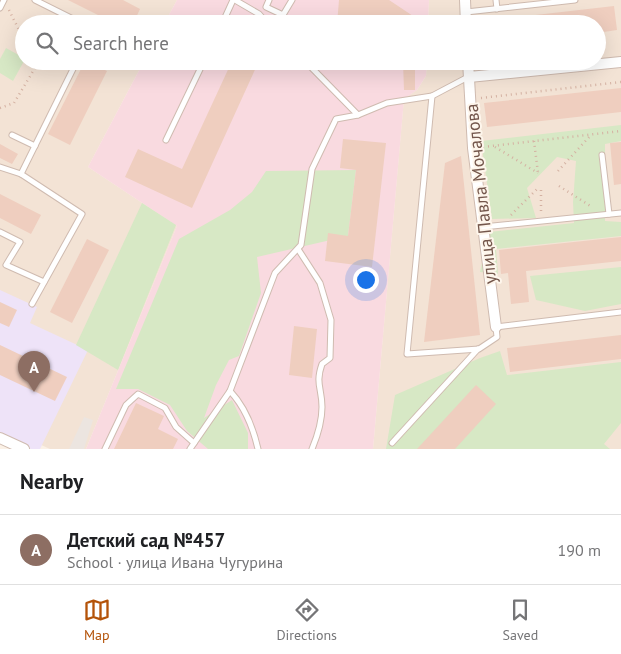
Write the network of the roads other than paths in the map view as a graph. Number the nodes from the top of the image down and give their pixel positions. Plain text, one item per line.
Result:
1 (4, 0) edge
2 (35, 0) edge
3 (234, 0) edge
4 (269, 0) edge
5 (292, 0) edge
6 (459, 0) edge
7 (465, 0) edge
8 (496, 0) edge
9 (575, 0) edge
10 (0, 8) edge
11 (497, 9) junction
12 (466, 12) joint
13 (64, 15) edge
14 (226, 15) edge
15 (260, 15) edge
16 (621, 62) edge
17 (606, 63) edge
18 (73, 70) edge
19 (200, 70) edge
20 (314, 70) edge
21 (469, 70) edge
22 (540, 70) edge
23 (469, 77) junction
24 (432, 96) junction
25 (358, 115) junction
26 (12, 135) dead end
27 (166, 140) dead end
28 (35, 146) junction
29 (602, 155) dead end
30 (0, 167) edge
31 (20, 174) junction
32 (621, 213) edge
33 (606, 214) junction
34 (483, 227) junction
35 (0, 232) edge
36 (298, 249) junction
37 (44, 282) junction
38 (32, 304) dead end
39 (621, 312) edge
40 (496, 327) junction
41 (478, 349) junction
42 (230, 391) junction
43 (0, 438) edge
44 (194, 443) junction
45 (392, 443) dead end
46 (23, 449) edge
47 (105, 449) edge
48 (190, 449) edge
49 (258, 449) edge
50 (312, 449) edge

1 - 10 lane
2 - 13 lane
3 - 14 lane
3 - 15 lane
4 - 5 lane
6 - 7 lane
7 - 12 street
8 - 11 lane
9 - 11 lane
11 - 12 lane
16 - 17 street
18 - 28 lane
19 - 27 lane
20 - 25 lane
21 - 23 street, улица Павла Мочалова
22 - 23 street
23 - 24 lane
23 - 34 street, улица Павла Мочалова
24 - 25 lane
24 - 41 lane
25 - 36 lane
26 - 28 lane
28 - 31 lane
29 - 33 lane
30 - 31 lane
31 - 37 lane
32 - 33 lane
33 - 34 lane
34 - 40 street, улица Павла Мочалова
35 - 37 lane
36 - 42 lane
36 - 50 lane
37 - 38 lane
39 - 40 lane
40 - 41 lane
41 - 45 lane
42 - 44 lane
42 - 49 lane
43 - 46 street
44 - 47 lane
44 - 48 lane

